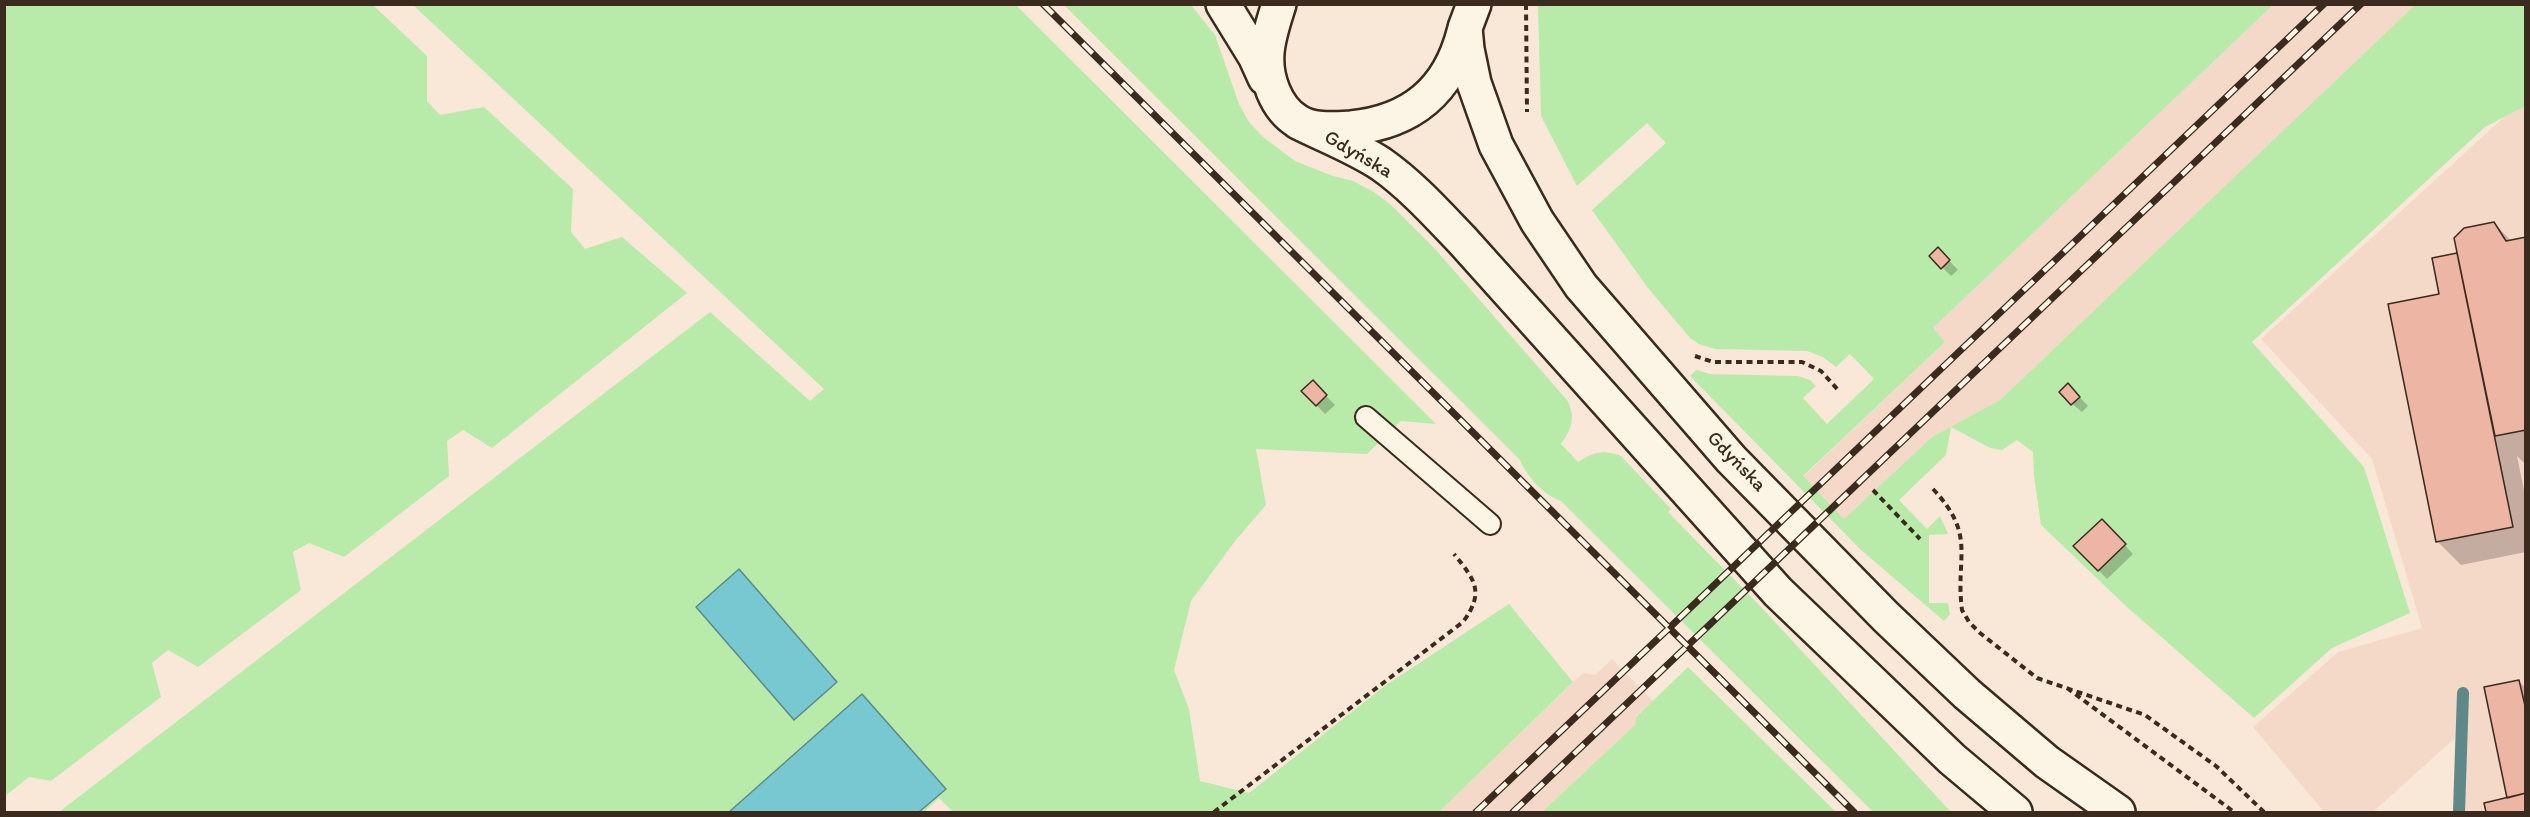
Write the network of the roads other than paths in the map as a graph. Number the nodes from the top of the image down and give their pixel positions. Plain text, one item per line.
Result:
1 (1223, 4) edge
2 (1279, 4) edge
3 (1467, 12) edge
4 (1276, 98) junction
5 (1298, 122) junction
6 (1366, 417) dead end
7 (1490, 524) dead end
8 (2015, 813) edge
9 (2118, 813) edge

1 - 4 main road
2 - 4 main road
3 - 5 main road
3 - 9 main road, Gdyńska
4 - 5 main road
5 - 8 main road, Gdyńska
6 - 7 lane

